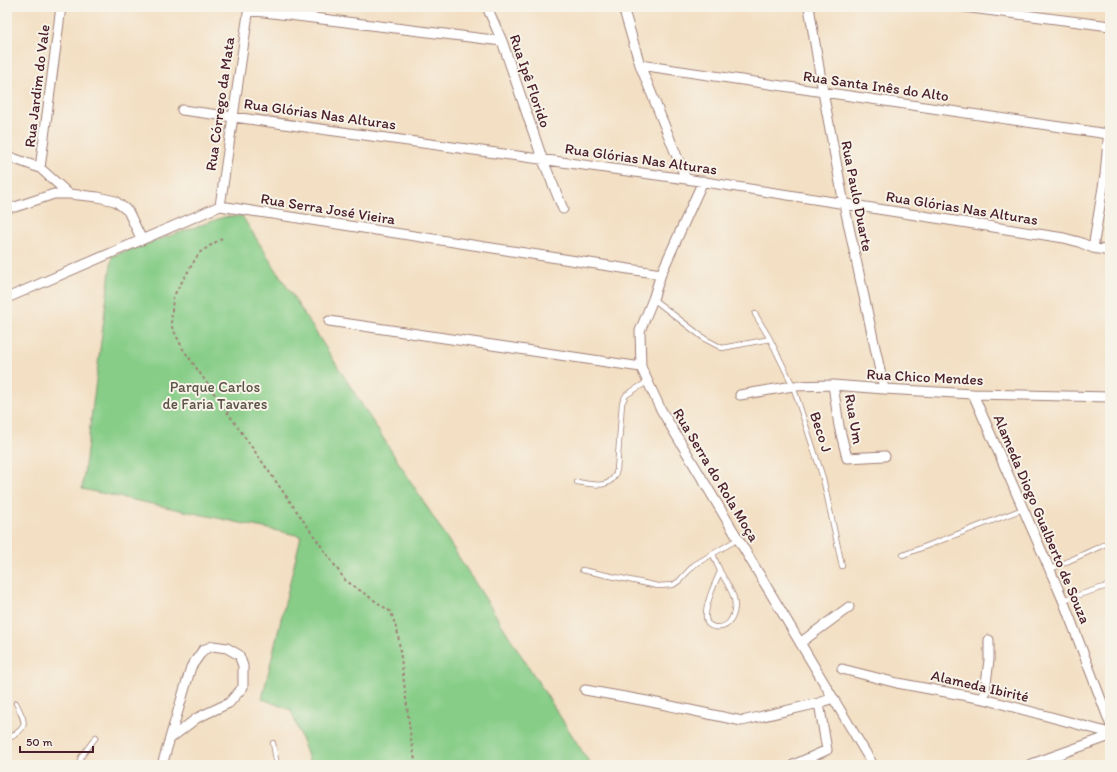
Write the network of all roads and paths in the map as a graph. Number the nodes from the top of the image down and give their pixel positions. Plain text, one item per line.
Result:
1 (61, 7) edge
2 (487, 7) edge
3 (623, 7) edge
4 (809, 7) edge
5 (963, 7) edge
6 (248, 8) edge
7 (1110, 26) edge
8 (502, 41) junction
9 (640, 65) junction
10 (823, 92) junction
11 (182, 110) dead end
12 (232, 116) junction
13 (1110, 118) edge
14 (1108, 134) junction
15 (7, 156) edge
16 (542, 158) junction
17 (40, 168) junction
18 (1108, 175) edge
19 (686, 179) junction
20 (703, 181) junction
21 (69, 194) junction
22 (844, 204) junction
23 (220, 206) junction
24 (7, 207) edge
25 (563, 209) dead end
26 (222, 238) dead end
27 (142, 240) junction
28 (1093, 248) junction
29 (1110, 251) edge
30 (661, 274) junction
31 (7, 298) edge
32 (653, 299) junction
33 (755, 314) dead end
34 (329, 321) dead end
35 (770, 339) junction
36 (640, 367) junction
37 (647, 382) junction
38 (833, 385) junction
39 (793, 386) junction
40 (884, 389) junction
41 (973, 394) junction
42 (740, 395) dead end
43 (1110, 397) edge
44 (885, 456) dead end
45 (577, 482) dead end
46 (1023, 509) junction
47 (738, 539) junction
48 (1110, 542) edge
49 (713, 554) junction
50 (903, 555) dead end
51 (842, 566) dead end
52 (582, 570) dead end
53 (1049, 570) junction
54 (720, 572) junction
55 (1110, 585) edge
56 (1063, 600) junction
57 (849, 607) dead end
58 (989, 640) dead end
59 (800, 643) junction
60 (842, 669) dead end
61 (585, 690) dead end
62 (833, 698) junction
63 (984, 699) junction
64 (16, 703) dead end
65 (820, 703) junction
66 (1110, 723) edge
67 (1110, 735) edge
68 (96, 737) dead end
69 (171, 738) junction
70 (7, 740) edge
71 (273, 743) dead end
72 (80, 765) edge
73 (162, 765) edge
74 (277, 765) edge
75 (416, 765) edge
76 (793, 765) edge
77 (873, 765) edge
78 (1028, 765) edge

1 - 17 street, Rua Jardim do Vale
2 - 8 street, Rua Ipê Florido
3 - 9 street
4 - 10 street, Rua Paulo Duarte
5 - 7 street
6 - 8 street
6 - 12 street, Rua Córrego da Mata
8 - 16 street, Rua Ipê Florido
9 - 10 street, Rua Santa Inês do Alto
9 - 19 street
10 - 14 street, Rua Santa Inês do Alto
10 - 22 street, Rua Paulo Duarte
11 - 12 street, Rua Glórias Nas Alturas
12 - 16 street, Rua Glórias Nas Alturas
12 - 23 street, Rua Córrego da Mata
13 - 14 street
14 - 18 street
15 - 17 street
16 - 19 street, Rua Glórias Nas Alturas
16 - 25 street, Rua Ipê Florido
17 - 21 street
18 - 28 street
19 - 20 street, Rua Glórias Nas Alturas
20 - 22 street, Rua Glórias Nas Alturas
20 - 30 street, Rua Serra do Rola Moça
21 - 24 street
21 - 27 street
22 - 28 street, Rua Glórias Nas Alturas
22 - 40 street, Rua Paulo Duarte
23 - 27 street
23 - 30 street, Rua Serra José Vieira
26 - 75 path
27 - 31 street
28 - 29 street, Rua Glórias Nas Alturas
30 - 32 street, Rua Serra do Rola Moça
32 - 35 lane
32 - 36 street, Rua Serra do Rola Moça
33 - 35 lane, Beco J
34 - 36 street
35 - 39 lane, Beco J
36 - 37 street, Rua Serra do Rola Moça
37 - 45 lane
37 - 47 street, Rua Serra do Rola Moça
38 - 39 street, Rua Chico Mendes
38 - 40 street, Rua Chico Mendes
38 - 44 street, Rua Um
39 - 42 street, Rua Chico Mendes
39 - 51 lane, Beco J
40 - 41 street, Rua Chico Mendes
41 - 43 street, Rua Chico Mendes
41 - 46 street, Alameda Diogo Gualberto de Souza
46 - 50 lane
46 - 53 street, Alameda Diogo Gualberto de Souza
47 - 49 lane
47 - 59 street, Rua Serra do Rola Moça
48 - 53 lane
49 - 52 lane
49 - 54 lane
53 - 56 street, Alameda Diogo Gualberto de Souza
54 - 54 lane
55 - 56 lane
56 - 66 street, Alameda Diogo Gualberto de Souza
57 - 59 street
58 - 63 street
59 - 62 street, Rua Serra do Rola Moça
60 - 63 street, Alameda Ibirité
61 - 65 street
62 - 65 street
62 - 77 street, Rua Serra do Rola Moça
63 - 67 street, Alameda Ibirité
64 - 70 lane
65 - 76 street
67 - 78 street
68 - 72 lane
69 - 69 street
69 - 73 street
71 - 74 lane

